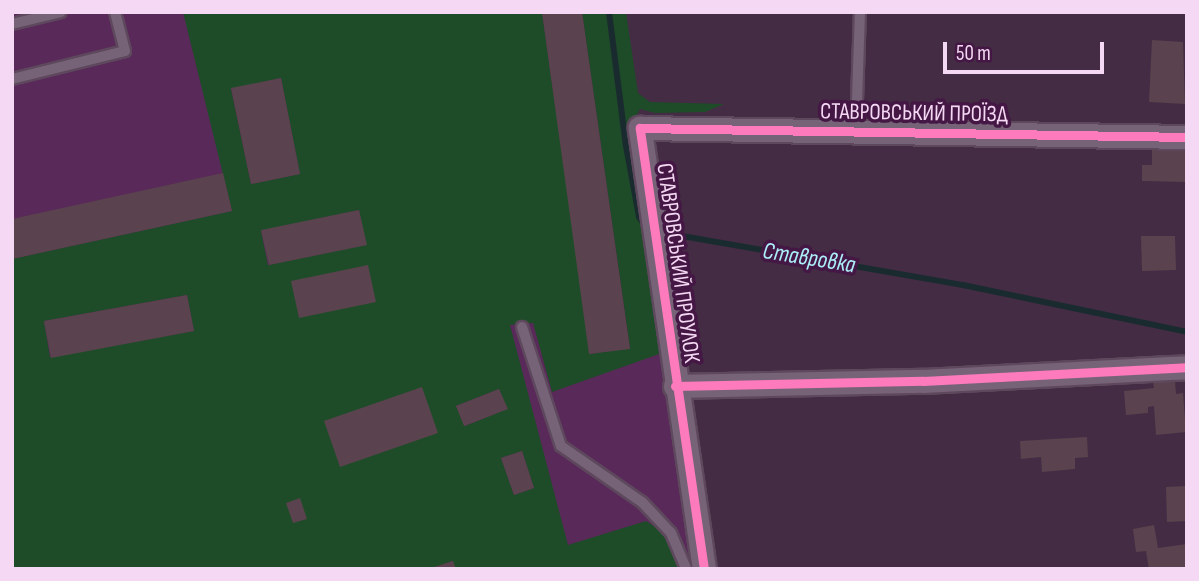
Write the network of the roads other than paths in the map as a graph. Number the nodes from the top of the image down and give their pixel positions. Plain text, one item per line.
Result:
1 (61, 12) edge
2 (116, 12) edge
3 (860, 12) edge
4 (12, 24) edge
5 (12, 79) edge
6 (640, 128) joint
7 (856, 131) junction
8 (1187, 137) edge
9 (522, 327) dead end
10 (1187, 367) edge
11 (675, 386) junction
12 (686, 569) edge
13 (704, 569) edge

1 - 4 lane
2 - 5 lane
3 - 7 lane
6 - 7 street, СТАВРОВСЬКИЙ ПРОЇЗД
6 - 11 street, СТАВРОВСЬКИЙ ПРОУЛОК
7 - 8 street, СТАВРОВСЬКИЙ ПРОЇЗД
9 - 12 lane
10 - 11 street
11 - 13 street, СТАВРОВСЬКИЙ ПРОУЛОК

